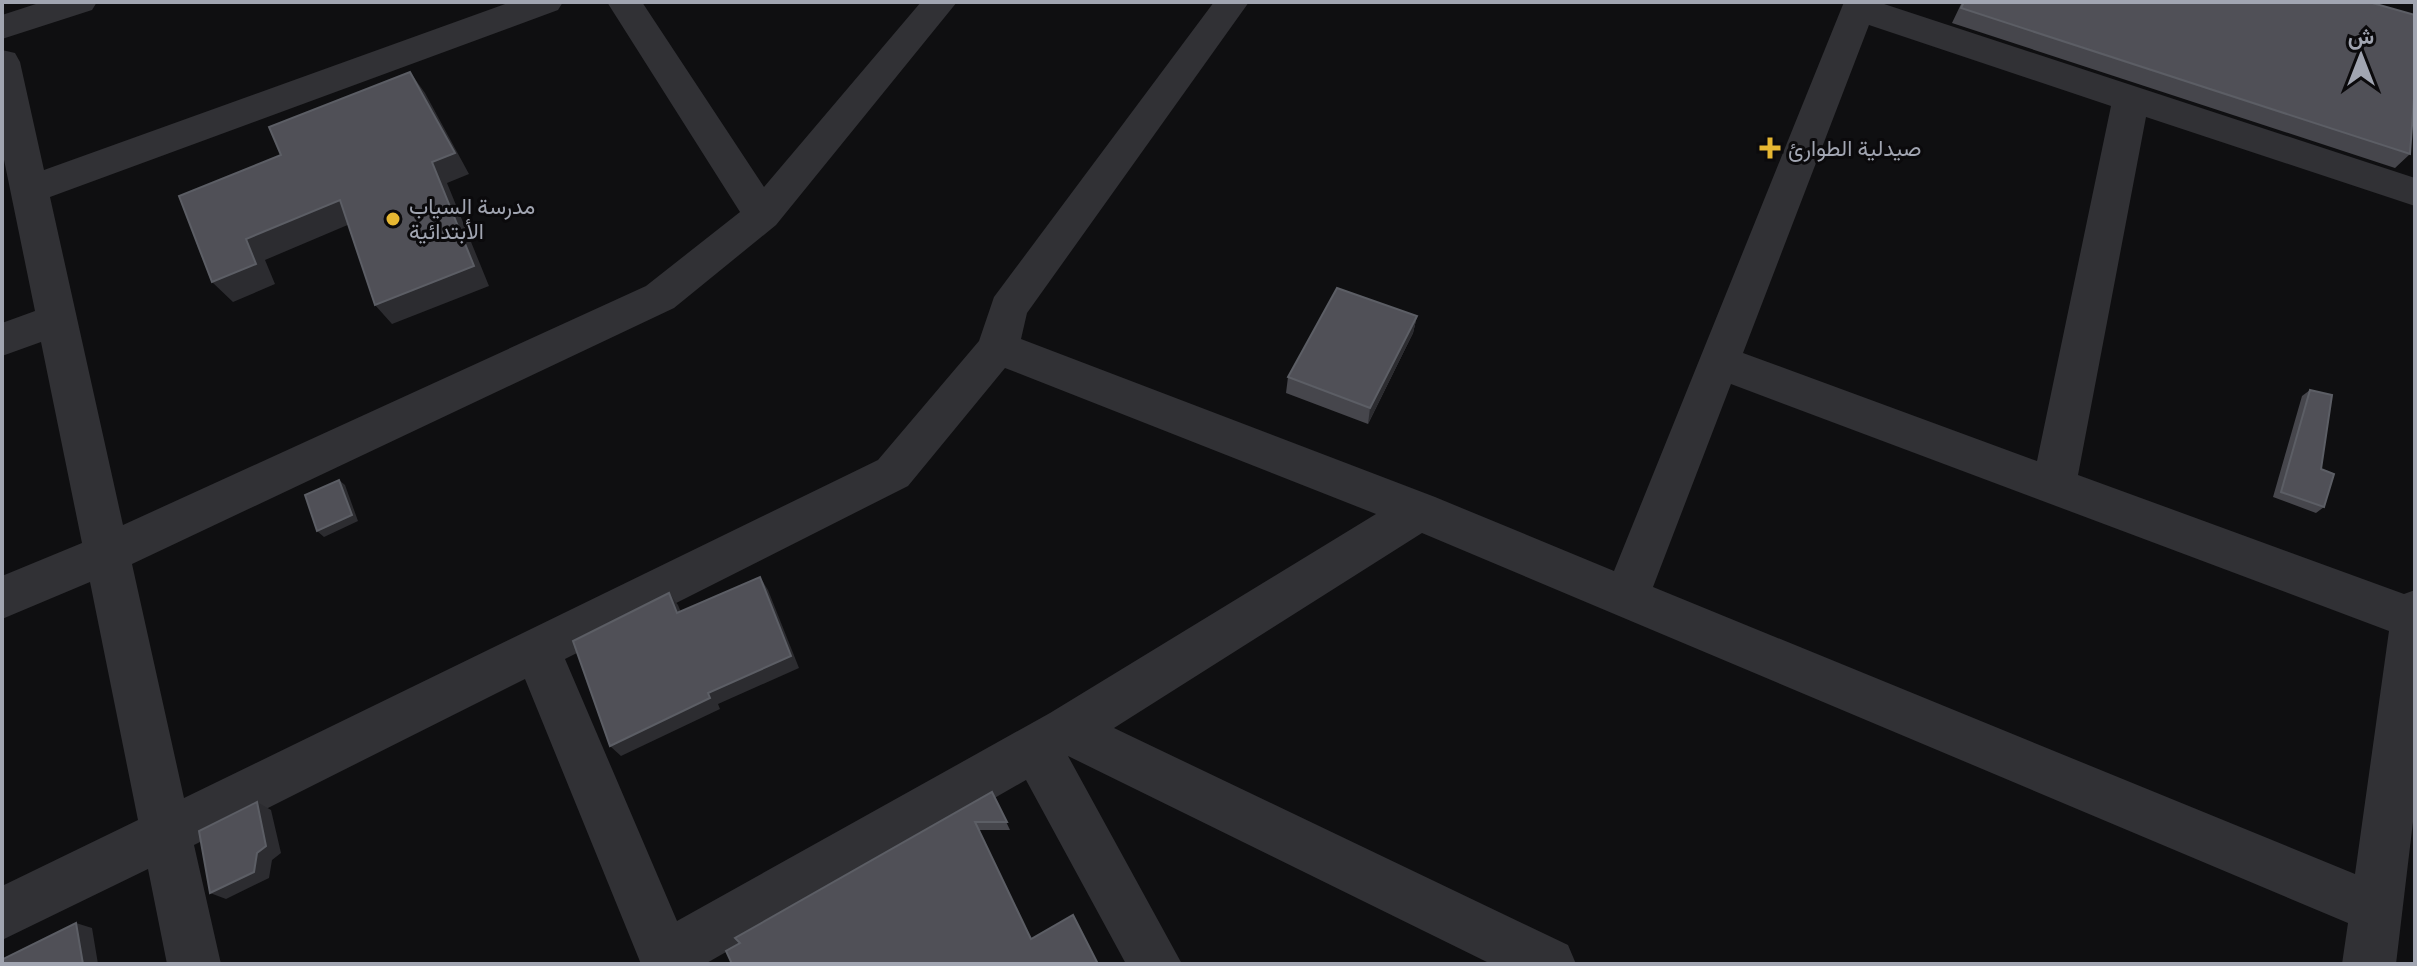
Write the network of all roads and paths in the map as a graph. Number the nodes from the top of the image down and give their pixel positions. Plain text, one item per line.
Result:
1 (80, 2) edge
2 (546, 2) edge
3 (624, 2) edge
4 (940, 2) edge
5 (1232, 2) edge
6 (1860, 6) edge
7 (2, 27) edge
8 (2, 62) edge
9 (2131, 98) junction
10 (29, 190) junction
11 (2415, 192) edge
12 (762, 215) junction
13 (57, 319) junction
14 (2, 340) edge
15 (998, 348) junction
16 (1719, 362) junction
17 (2054, 486) junction
18 (1419, 511) junction
19 (106, 554) junction
20 (1626, 597) junction
21 (2, 598) edge
22 (2415, 611) edge
23 (2414, 619) edge
24 (537, 649) junction
25 (1051, 739) junction
26 (166, 831) junction
27 (2374, 908) junction
28 (2, 914) edge
29 (666, 960) edge
30 (194, 964) edge
31 (1155, 964) edge
32 (1549, 964) edge
33 (2369, 964) edge

1 - 7 street
2 - 10 street
3 - 12 street
4 - 12 street
5 - 15 street
6 - 9 street
6 - 16 street
8 - 10 street
9 - 11 street
9 - 17 street
10 - 13 street
12 - 19 street
13 - 14 street
13 - 19 street
15 - 18 street
15 - 24 street
16 - 17 street
16 - 20 street
17 - 23 street
18 - 20 street
18 - 25 street
19 - 21 street
19 - 26 street
20 - 27 street
22 - 23 street
23 - 27 street
24 - 26 street
24 - 29 street
25 - 29 street
25 - 31 street
25 - 32 street
26 - 28 street
26 - 30 street
27 - 33 street

